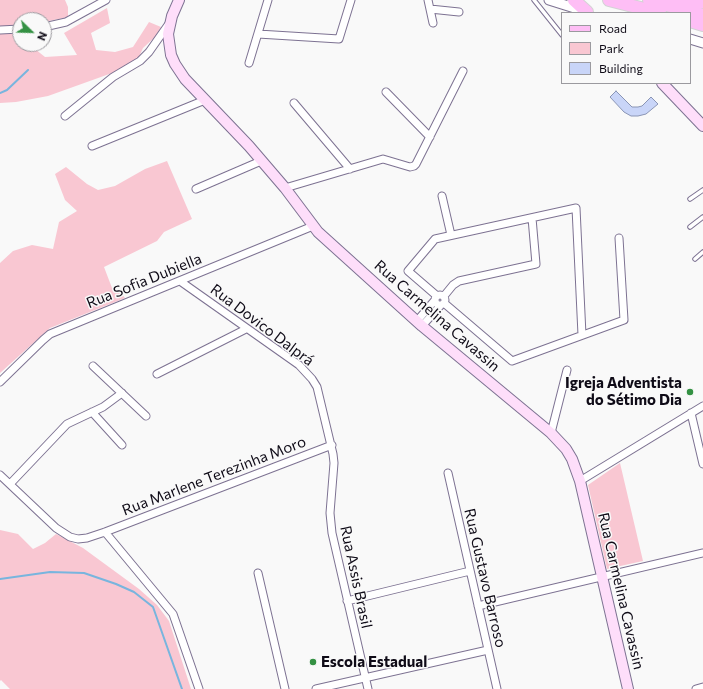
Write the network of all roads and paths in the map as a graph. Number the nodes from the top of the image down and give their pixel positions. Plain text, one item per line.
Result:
1 (106, 0) edge
2 (179, 0) edge
3 (268, 0) edge
4 (351, 0) edge
5 (428, 0) edge
6 (534, 0) edge
7 (549, 0) edge
8 (574, 0) edge
9 (609, 0) edge
10 (649, 0) edge
11 (672, 0) edge
12 (703, 2) edge
13 (430, 9) junction
14 (589, 10) edge
15 (459, 12) dead end
16 (656, 12) edge
17 (703, 15) edge
18 (691, 21) edge
19 (433, 22) dead end
20 (170, 24) junction
21 (52, 25) edge
22 (703, 25) edge
23 (12, 29) edge
24 (0, 30) edge
25 (258, 34) junction
26 (561, 34) edge
27 (691, 39) edge
28 (703, 43) edge
29 (249, 63) dead end
30 (463, 71) dead end
31 (663, 84) edge
32 (386, 92) dead end
33 (205, 100) junction
34 (294, 103) dead end
35 (65, 116) dead end
36 (703, 126) edge
37 (430, 137) junction
38 (92, 146) dead end
39 (262, 160) junction
40 (350, 169) junction
41 (285, 188) junction
42 (196, 189) dead end
43 (703, 190) edge
44 (442, 196) dead end
45 (690, 199) dead end
46 (703, 217) edge
47 (532, 218) junction
48 (313, 226) junction
49 (690, 227) dead end
50 (450, 235) junction
51 (619, 238) dead end
52 (703, 252) edge
53 (695, 259) dead end
54 (180, 281) junction
55 (440, 300) junction
56 (420, 324) junction
57 (246, 329) junction
58 (582, 335) junction
59 (92, 366) dead end
60 (567, 370) dead end
61 (157, 374) dead end
62 (0, 382) edge
63 (122, 393) junction
64 (703, 406) edge
65 (92, 412) junction
66 (691, 413) junction
67 (146, 416) dead end
68 (551, 433) junction
69 (122, 445) dead end
70 (332, 445) junction
71 (703, 464) edge
72 (448, 473) dead end
73 (0, 475) edge
74 (580, 481) junction
75 (10, 484) junction
76 (105, 532) junction
77 (703, 553) edge
78 (470, 571) junction
79 (258, 573) dead end
80 (602, 577) junction
81 (347, 601) junction
82 (478, 606) junction
83 (488, 650) junction
84 (365, 678) junction
85 (703, 687) edge
86 (199, 689) edge
87 (285, 689) edge
88 (316, 689) edge
89 (368, 689) edge
90 (497, 689) edge
91 (628, 689) edge
92 (696, 689) edge

1 - 21 street
2 - 20 main road, Rua Carmelina Cavassin
3 - 25 street
4 - 25 street
5 - 13 street
6 - 26 lane
7 - 14 street
8 - 14 main road
9 - 16 main road
10 - 17 main road
11 - 12 main road
13 - 15 street
13 - 19 street
18 - 22 main road
20 - 33 main road, Rua Carmelina Cavassin
20 - 35 street
23 - 24 street
25 - 29 street
27 - 28 street
30 - 37 street
31 - 36 main road
32 - 37 street
33 - 38 street
33 - 39 main road, Rua Carmelina Cavassin
34 - 40 street
37 - 40 street
39 - 41 main road, Rua Carmelina Cavassin
39 - 42 street
40 - 41 street
41 - 48 main road, Rua Carmelina Cavassin
43 - 45 lane
44 - 50 street
46 - 49 lane
47 - 50 street
47 - 55 street
47 - 58 street
48 - 54 street, Rua Sofia Dubiella
48 - 56 main road, Rua Carmelina Cavassin
50 - 55 street
51 - 58 street
52 - 53 lane
54 - 57 street, Rua Dovico Dalprá
54 - 62 street, Rua Sofia Dubiella
55 - 56 street
55 - 58 street
56 - 68 main road, Rua Carmelina Cavassin
57 - 61 street
57 - 70 street, Rua Dovico Dalprá
59 - 63 street
60 - 68 street
63 - 65 street
63 - 67 street
64 - 66 street
65 - 69 street
65 - 75 street
66 - 71 street
66 - 74 street
68 - 74 main road, Rua Carmelina Cavassin
70 - 76 street, Rua Marlene Terezinha Moro
70 - 81 street, Rua Assis Brasil
72 - 78 street, Rua Gustavo Barroso
73 - 75 street, Rua Marlene Terezinha Moro
74 - 80 main road, Rua Carmelina Cavassin
75 - 76 street, Rua Marlene Terezinha Moro
76 - 86 street
77 - 80 street
78 - 81 street
78 - 82 street, Rua Gustavo Barroso
79 - 87 street
80 - 82 street
80 - 91 main road, Rua Carmelina Cavassin
81 - 84 street, Rua Assis Brasil
82 - 83 street, Rua Gustavo Barroso
83 - 84 street
83 - 90 street, Rua Gustavo Barroso
84 - 88 street
84 - 89 street, Rua Assis Brasil
85 - 92 street

